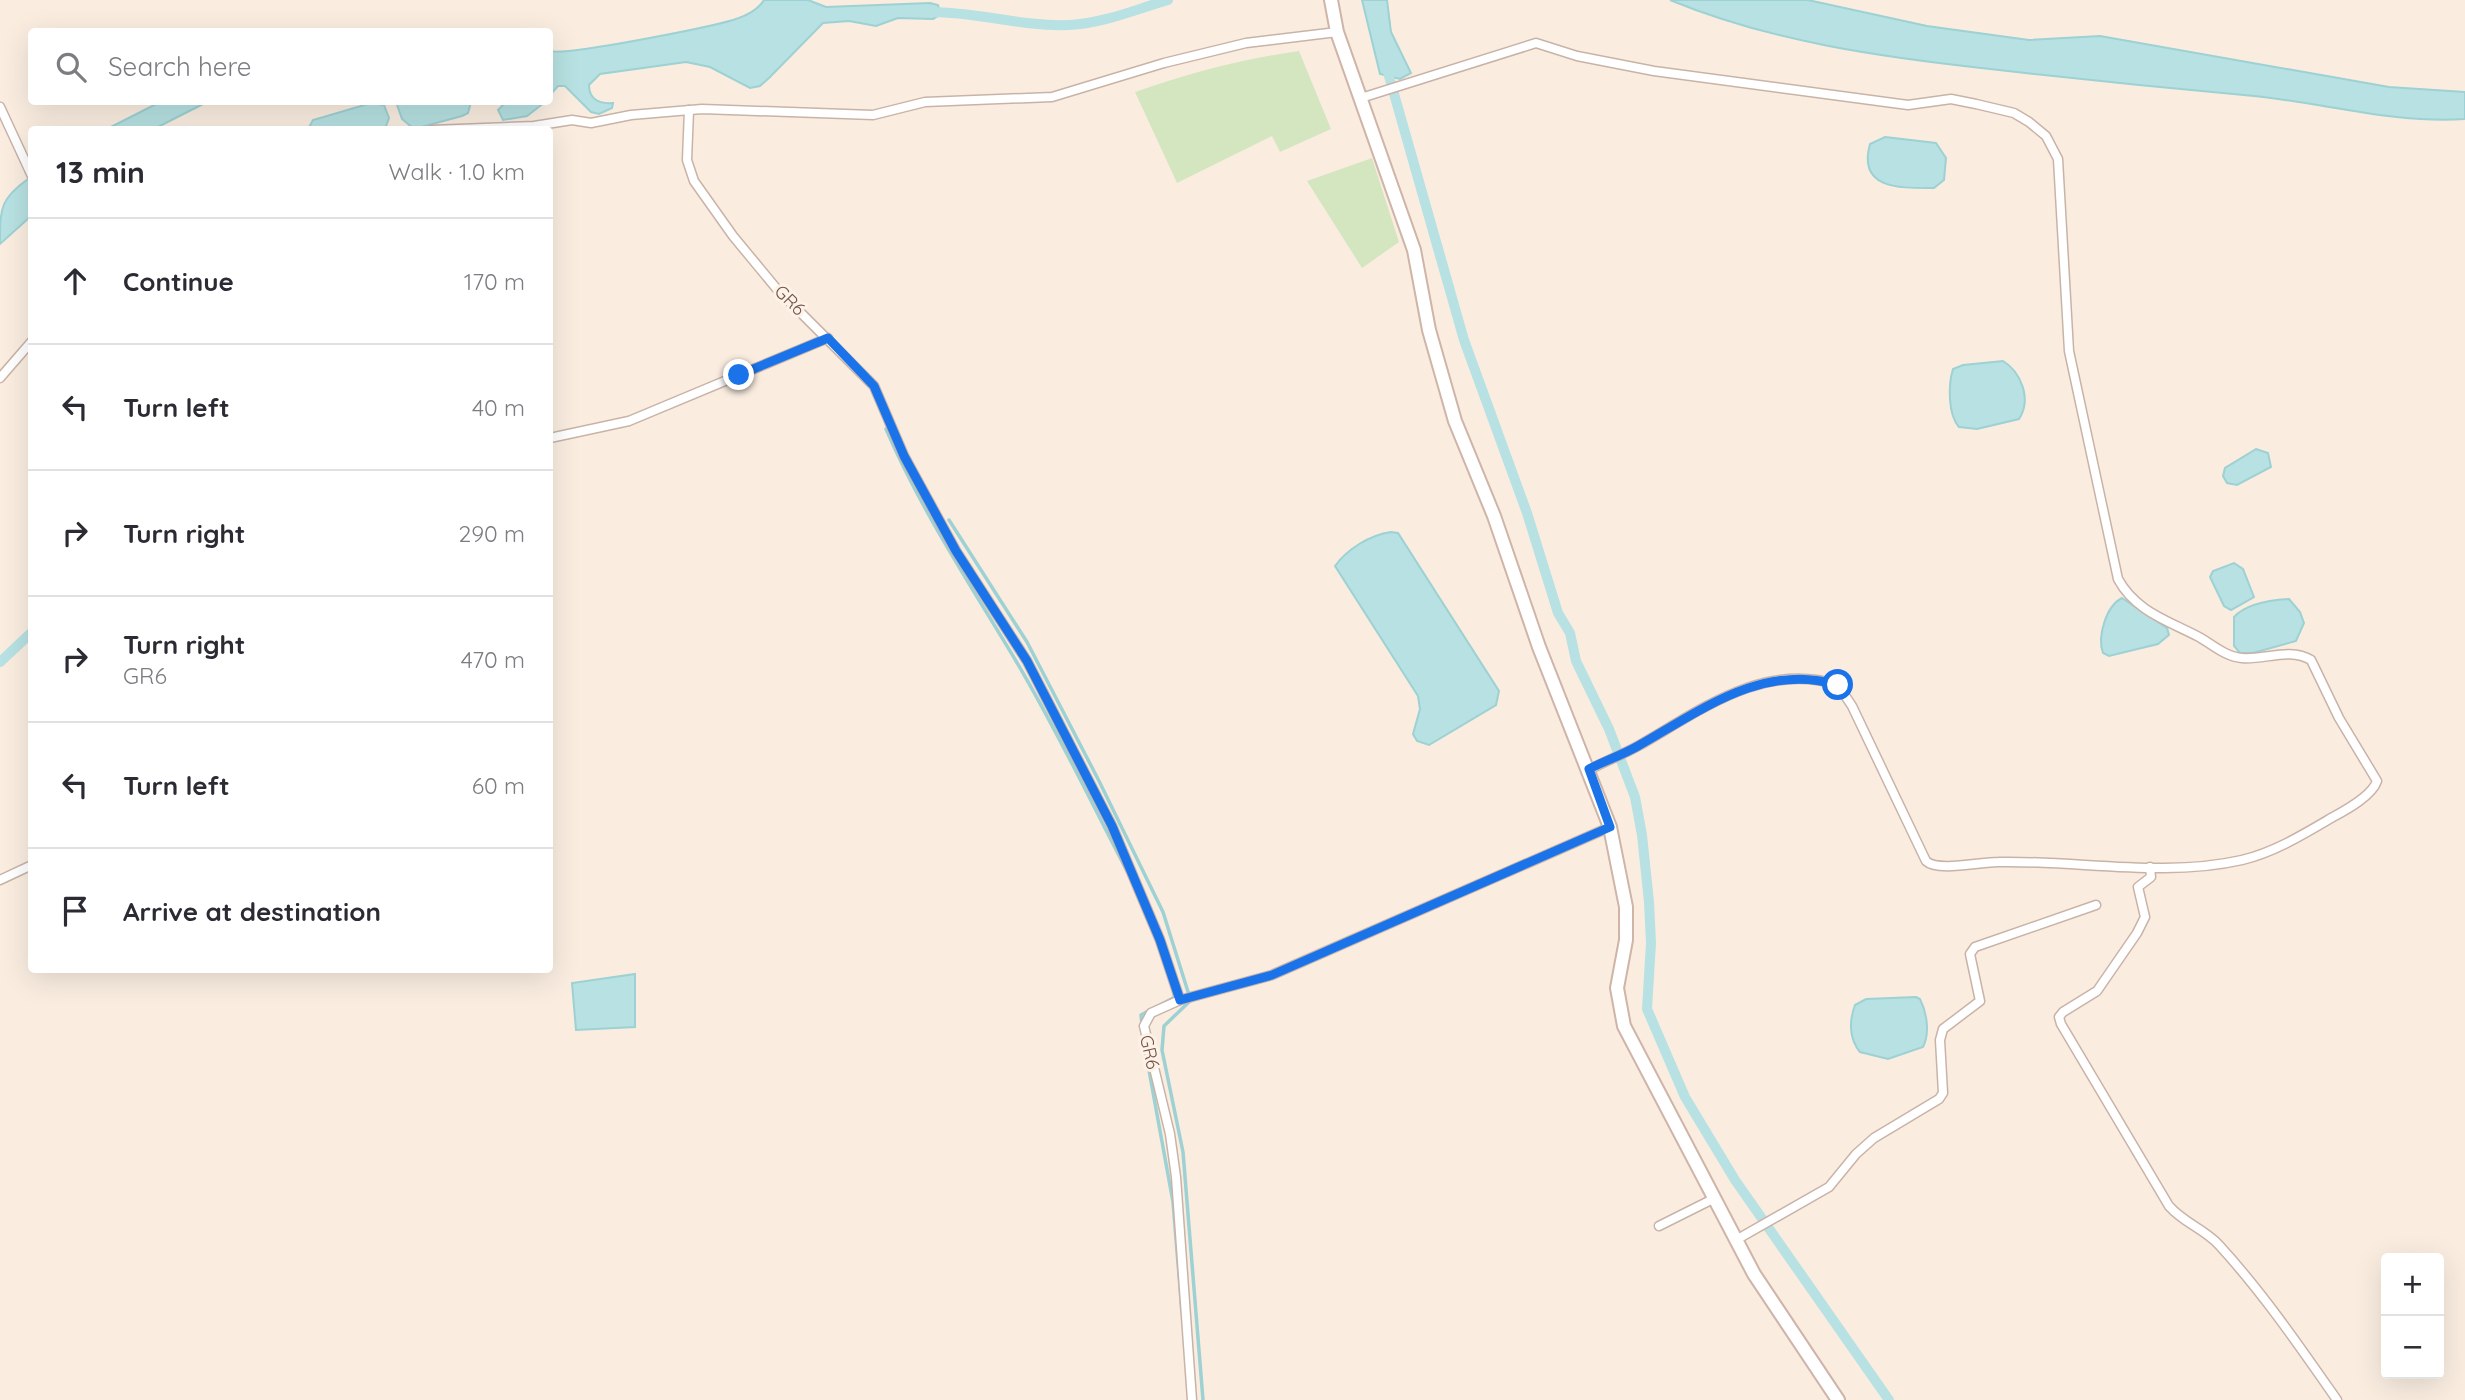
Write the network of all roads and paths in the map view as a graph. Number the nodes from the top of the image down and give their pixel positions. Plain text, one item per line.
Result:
1 (1331, 0) edge
2 (1338, 32) junction
3 (1367, 96) junction
4 (0, 107) edge
5 (689, 110) junction
6 (534, 126) edge
7 (28, 168) edge
8 (828, 338) junction
9 (28, 346) edge
10 (0, 378) edge
11 (553, 437) edge
12 (1593, 767) junction
13 (1610, 827) junction
14 (28, 867) edge
15 (2150, 867) junction
16 (0, 880) edge
17 (2096, 905) dead end
18 (1180, 1000) junction
19 (1715, 1198) junction
20 (1659, 1226) dead end
21 (1736, 1240) junction
22 (1192, 1400) edge
23 (1838, 1400) edge
24 (2336, 1400) edge

1 - 2 main road
2 - 3 main road
2 - 5 street
3 - 12 main road
3 - 15 street
4 - 7 street
5 - 6 street
5 - 8 street, GR6
8 - 11 street
8 - 18 street, GR6
9 - 10 street
12 - 13 main road
12 - 15 street
13 - 18 street
13 - 19 main road
14 - 16 street
15 - 24 street
17 - 21 street
18 - 22 street, GR6
19 - 20 street
19 - 21 main road
21 - 23 main road

